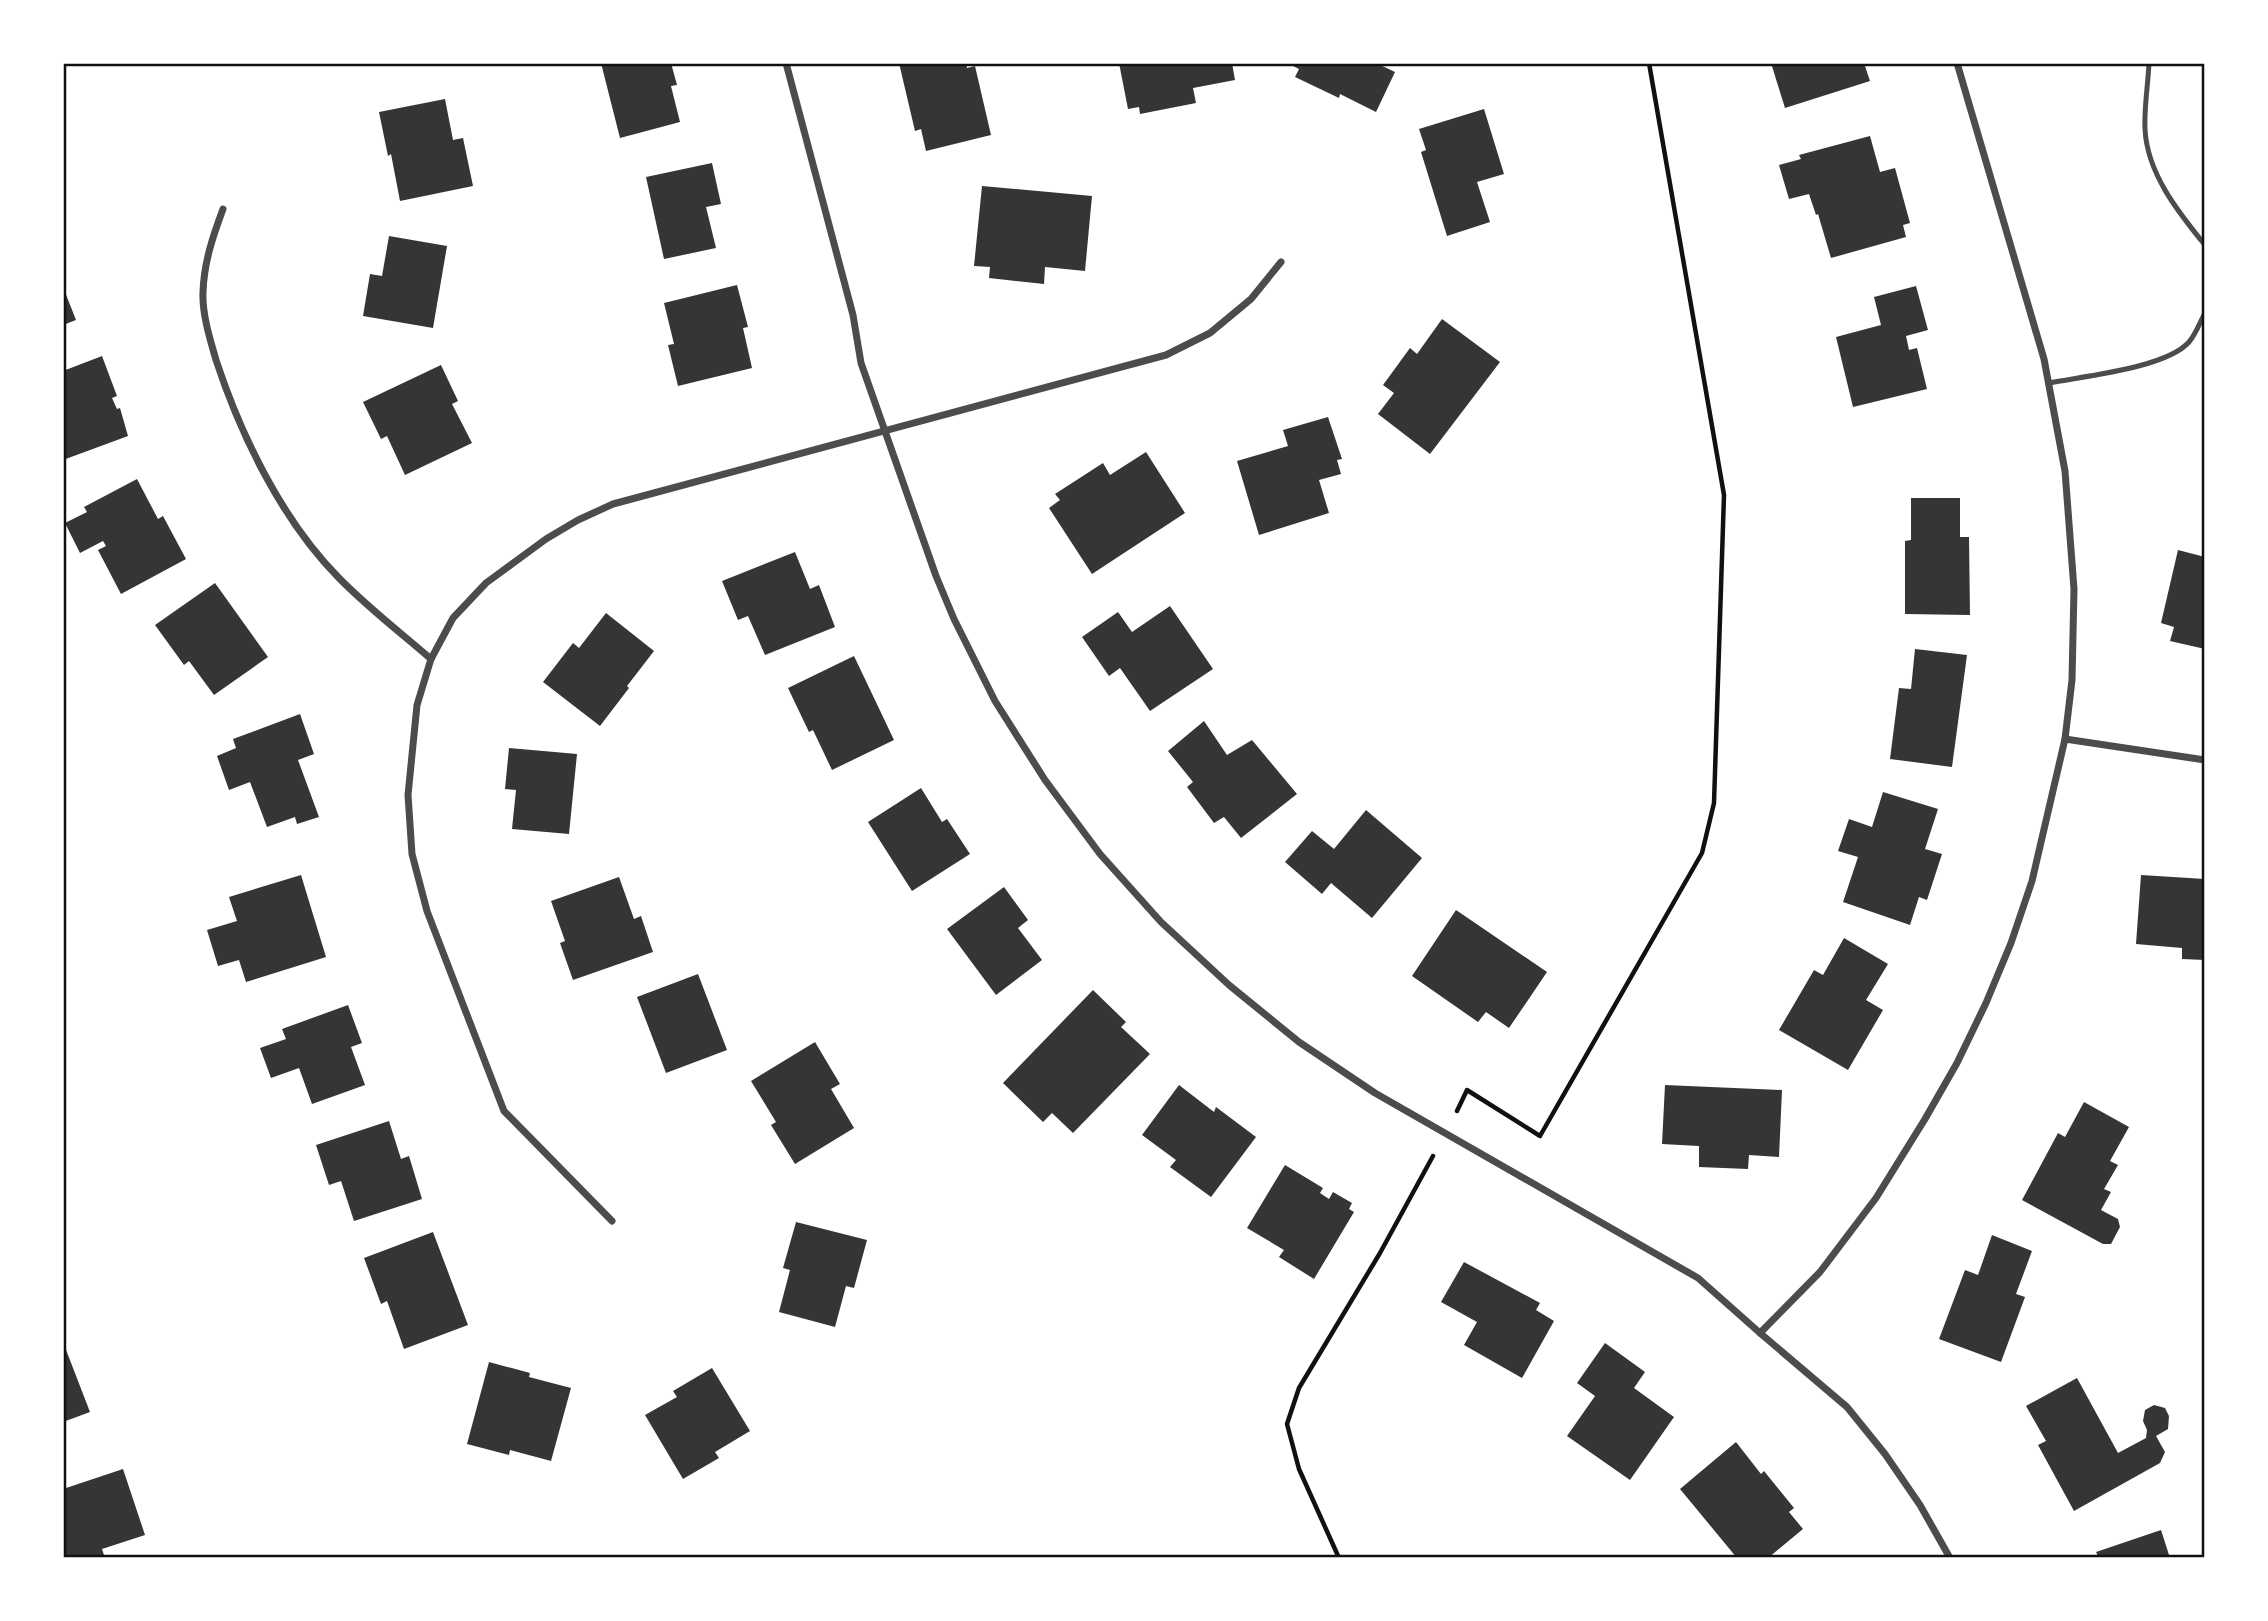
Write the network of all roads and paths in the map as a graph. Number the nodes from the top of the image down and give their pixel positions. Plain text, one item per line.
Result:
1 (786, 63) edge
2 (1649, 63) edge
3 (1957, 63) edge
4 (2149, 63) edge
5 (223, 209) dead end
6 (2205, 244) edge
7 (1281, 262) dead end
8 (2205, 313) edge
9 (2049, 383) junction
10 (886, 432) junction
11 (430, 659) junction
12 (2065, 739) junction
13 (2205, 760) edge
14 (1446, 1133) junction
15 (612, 1221) dead end
16 (1760, 1334) junction
17 (1339, 1558) edge
18 (1950, 1558) edge

1 - 10 street
2 - 14 path
3 - 9 street
4 - 6 lane
5 - 11 street
7 - 10 street
8 - 9 lane
9 - 12 street
10 - 11 street
10 - 14 street
11 - 15 street
12 - 13 street
12 - 16 street
14 - 16 street
14 - 17 path
16 - 18 street

